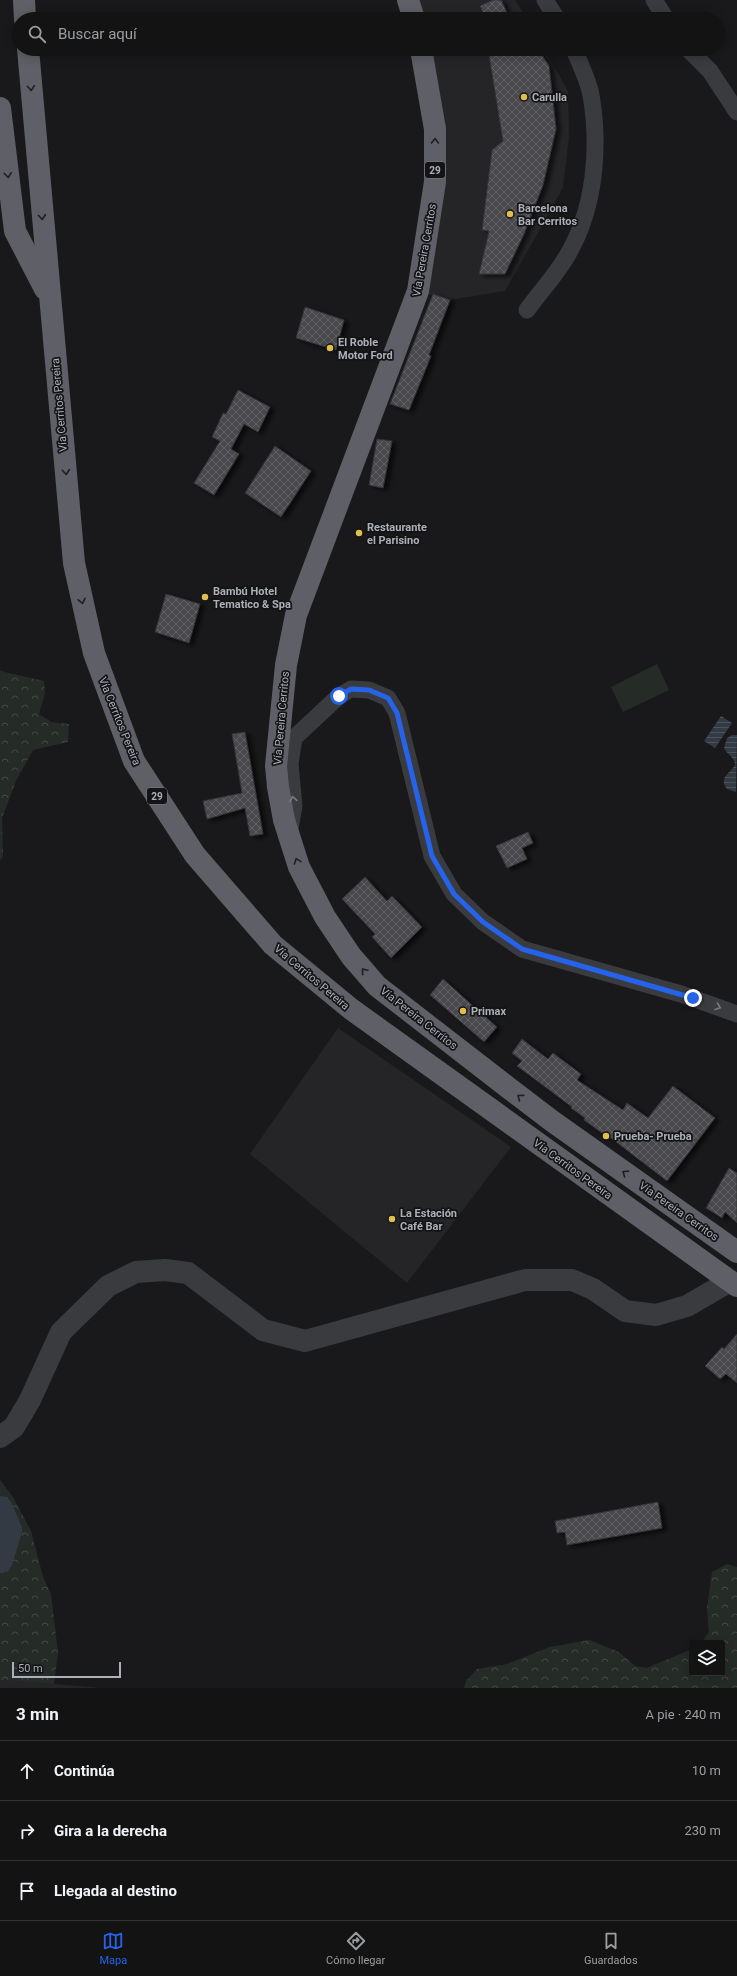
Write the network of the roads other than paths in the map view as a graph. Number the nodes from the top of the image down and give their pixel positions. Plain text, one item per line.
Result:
1 (24, 0) edge
2 (408, 0) edge
3 (545, 0) edge
4 (654, 0) edge
5 (25, 12) edge
6 (412, 12) edge
7 (553, 12) edge
8 (662, 12) edge
9 (29, 56) edge
10 (422, 56) edge
11 (577, 56) edge
12 (695, 56) edge
13 (0, 108) edge
14 (737, 112) edge
15 (49, 298) junction
16 (527, 310) dead end
17 (288, 837) junction
18 (737, 1014) edge
19 (737, 1252) edge
20 (734, 1283) edge
21 (0, 1437) edge

1 - 5 highway
2 - 6 highway
3 - 7 street
4 - 8 street
9 -> 15 highway, Vía Cerritos Pereira / 29
17 -> 10 highway, Vía Pereira Cerritos / 29
11 - 16 street
12 - 14 street
13 -> 15 highway
15 -> 20 highway, Vía Cerritos Pereira / 29
17 -> 18 street
19 -> 17 highway, Vía Pereira Cerritos / 29
20 - 21 street

